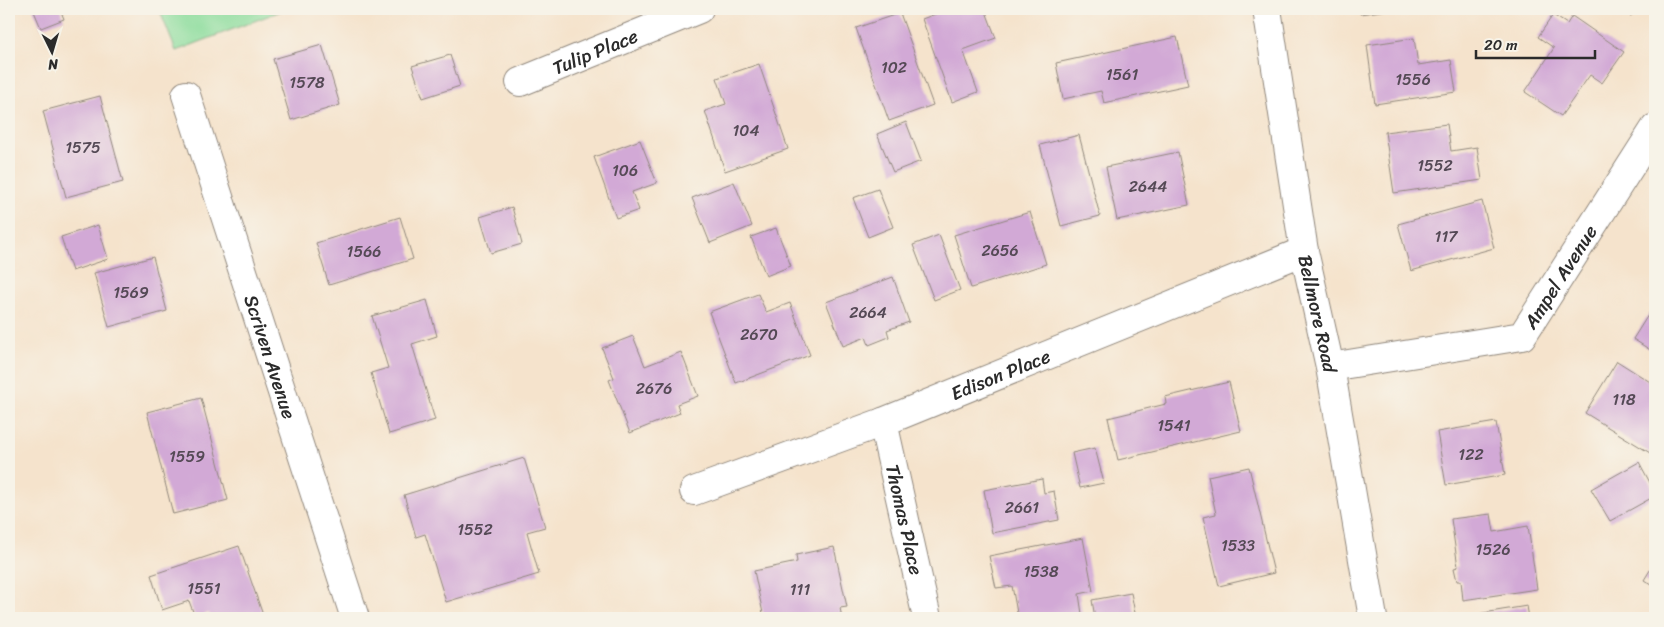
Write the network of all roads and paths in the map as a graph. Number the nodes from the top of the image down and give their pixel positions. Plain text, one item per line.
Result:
1 (700, 9) edge
2 (1266, 9) edge
3 (520, 82) dead end
4 (186, 95) dead end
5 (1655, 128) edge
6 (1304, 251) junction
7 (1330, 367) junction
8 (883, 422) junction
9 (694, 491) dead end
10 (355, 618) edge
11 (927, 618) edge
12 (1374, 618) edge

1 - 3 street, Tulip Place
2 - 6 street, Bellmore Road
4 - 10 street, Scriven Avenue
5 - 7 street, Ampel Avenue
6 - 7 street, Bellmore Road
6 - 8 street, Edison Place
7 - 12 street, Bellmore Road
8 - 9 street, Edison Place
8 - 11 street, Thomas Place

